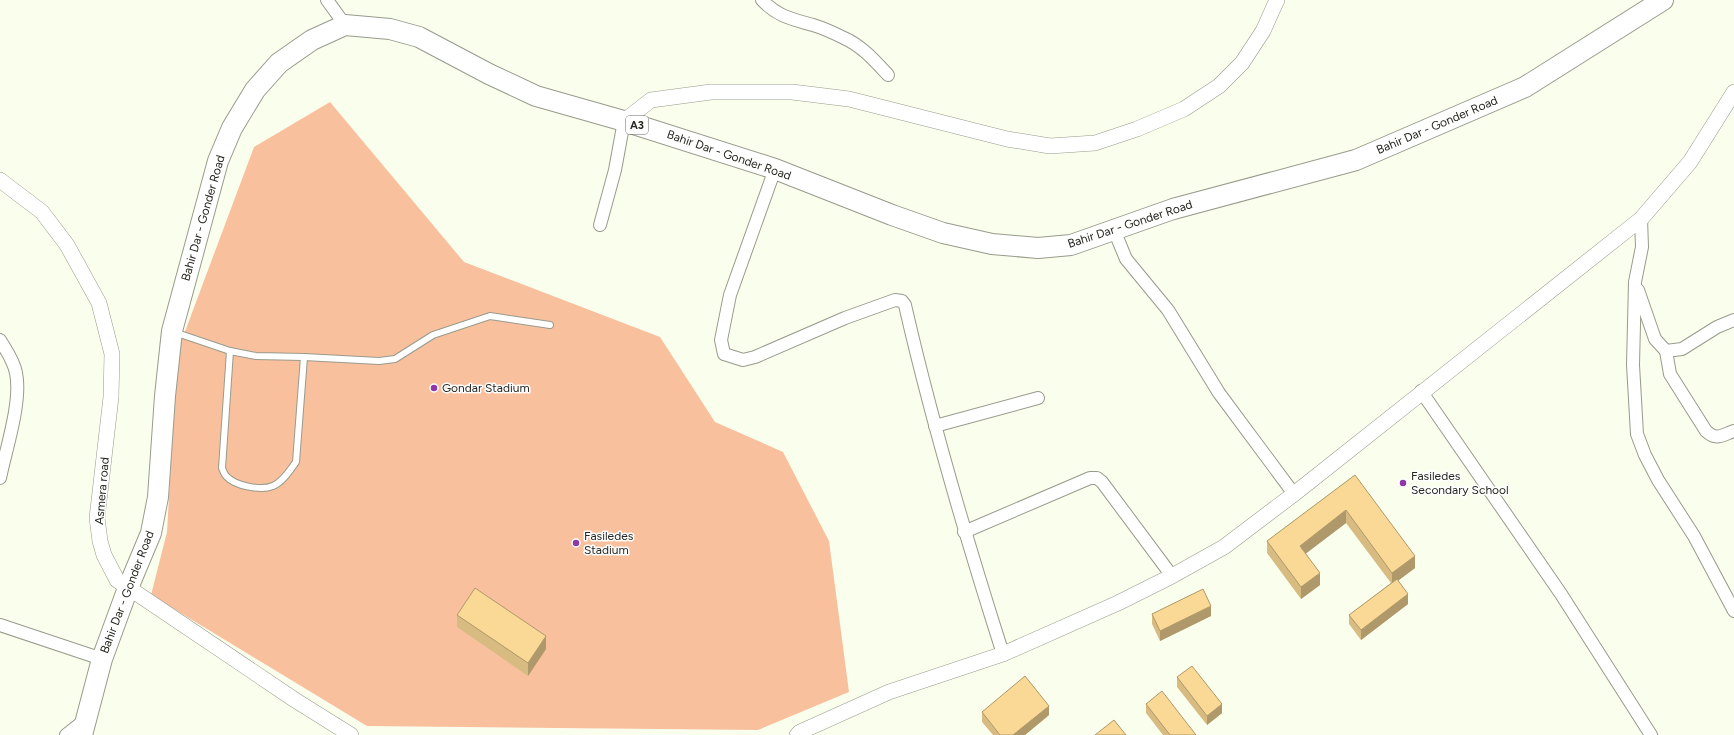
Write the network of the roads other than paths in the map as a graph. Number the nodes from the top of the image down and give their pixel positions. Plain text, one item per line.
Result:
1 (327, 0) edge
2 (762, 0) edge
3 (1277, 0) edge
4 (1663, 0) edge
5 (345, 25) junction
6 (888, 75) dead end
7 (1734, 92) edge
8 (624, 121) junction
9 (775, 169) junction
10 (0, 180) edge
11 (1641, 219) junction
12 (600, 225) dead end
13 (1114, 230) junction
14 (1635, 282) junction
15 (1734, 320) edge
16 (550, 325) dead end
17 (172, 331) junction
18 (0, 340) edge
19 (230, 351) junction
20 (1666, 352) junction
21 (304, 357) junction
22 (1421, 391) junction
23 (1038, 398) dead end
24 (935, 426) junction
25 (1734, 432) edge
26 (0, 478) edge
27 (1294, 494) junction
28 (964, 532) junction
29 (1172, 576) junction
30 (128, 588) junction
31 (1734, 611) edge
32 (0, 625) edge
33 (1003, 654) junction
34 (102, 659) junction
35 (83, 727) edge
36 (66, 735) edge
37 (351, 735) edge
38 (797, 735) edge
39 (1651, 735) edge

1 - 5 street
2 - 6 street
3 - 8 street
4 - 13 highway, Bahir Dar - Gonder Road / A3
5 - 8 highway, Bahir Dar - Gonder Road / A3
5 - 17 highway, Bahir Dar - Gonder Road / A3
7 - 11 street
8 - 9 highway, Bahir Dar - Gonder Road / A3
8 - 12 street
9 - 13 highway, Bahir Dar - Gonder Road / A3
9 - 24 street
10 - 30 street, Asmera road
11 - 14 street
11 - 22 street
13 - 27 street
14 - 20 street
14 - 31 street
15 - 20 street
16 - 21 lane
17 - 19 lane
17 - 30 highway, Bahir Dar - Gonder Road / A3
18 - 26 street
19 - 21 lane
19 - 21 lane
20 - 25 street
22 - 27 street
22 - 39 street
23 - 24 street
24 - 28 street
27 - 29 street
28 - 29 street
28 - 33 street
29 - 33 street
30 - 34 highway, Bahir Dar - Gonder Road / A3
30 - 37 street, Asmera road
32 - 34 street
33 - 38 street
34 - 35 highway, Bahir Dar - Gonder Road / A3
35 - 36 street

